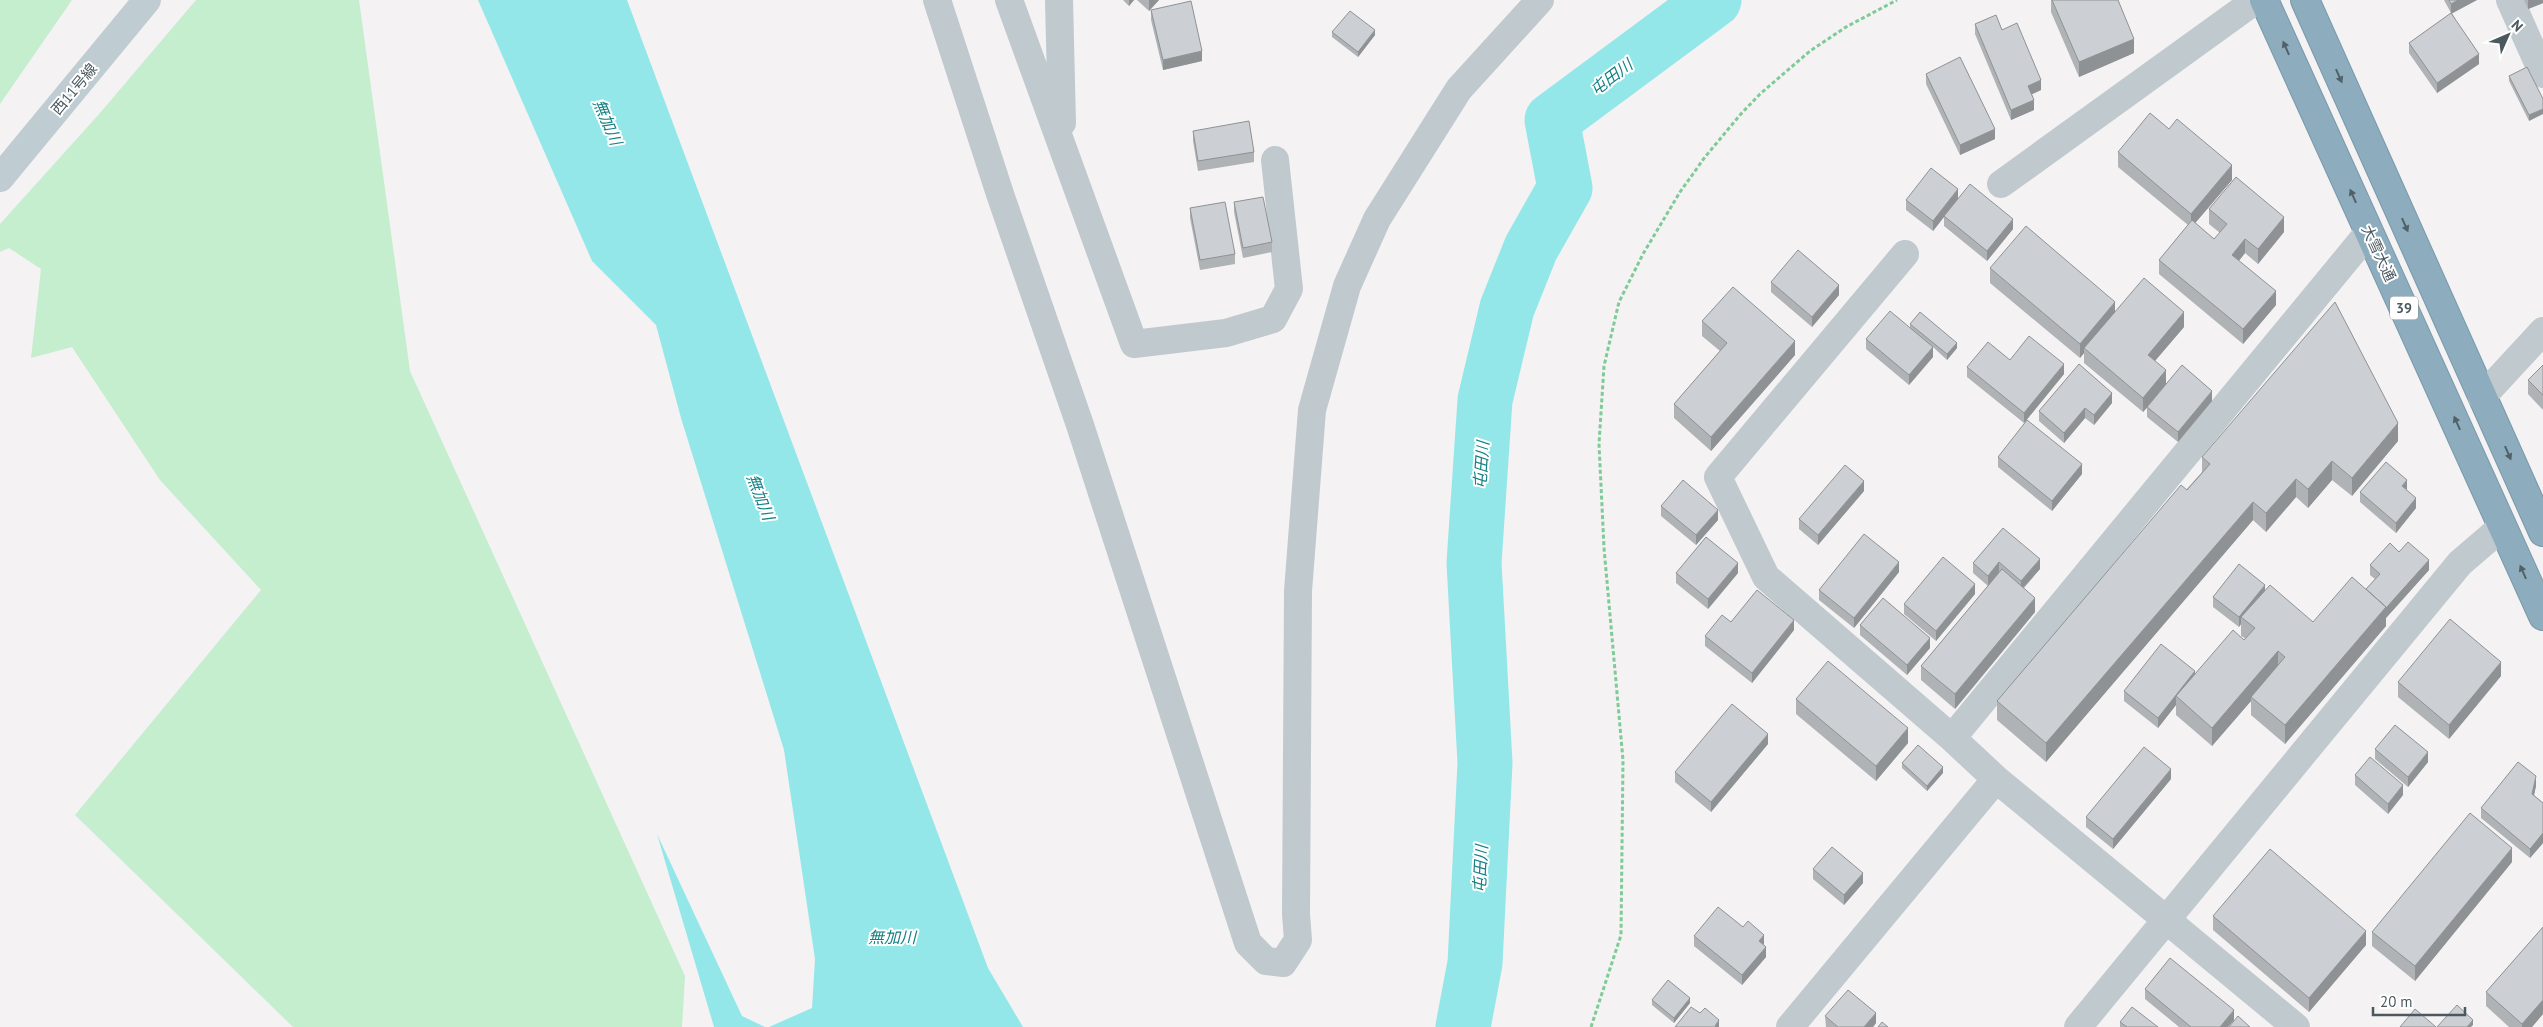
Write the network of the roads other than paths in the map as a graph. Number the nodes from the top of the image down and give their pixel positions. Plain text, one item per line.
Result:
1 (148, 0) edge
2 (937, 0) edge
3 (1009, 0) edge
4 (1059, 0) edge
5 (1540, 0) edge
6 (2256, 0) edge
7 (2264, 0) edge
8 (2305, 0) edge
9 (2510, 0) edge
10 (2543, 74) edge
11 (1063, 148) junction
12 (1275, 160) dead end
13 (0, 178) edge
14 (2001, 184) dead end
15 (2369, 232) junction
16 (1905, 254) dead end
17 (2543, 331) edge
18 (2482, 397) junction
19 (2502, 527) junction
20 (2543, 532) edge
21 (2543, 616) edge
22 (1952, 738) junction
23 (1996, 779) junction
24 (2166, 920) junction
25 (1790, 1027) edge
26 (2078, 1027) edge
27 (2296, 1027) edge

1 - 13 street, 西11号線
2 - 5 street
3 - 11 street
4 - 11 street
6 - 14 street
15 -> 7 highway, 大雪大通 / 39
8 -> 18 highway, 39
9 - 10 street
11 - 12 street
19 -> 15 highway, 大雪大通 / 39
15 - 22 street
16 - 22 street
17 - 18 street
18 -> 20 highway, 39
21 -> 19 highway, 大雪大通 / 39
19 - 24 street
22 - 23 street
23 - 24 street
23 - 25 street
24 - 26 street
24 - 27 street

